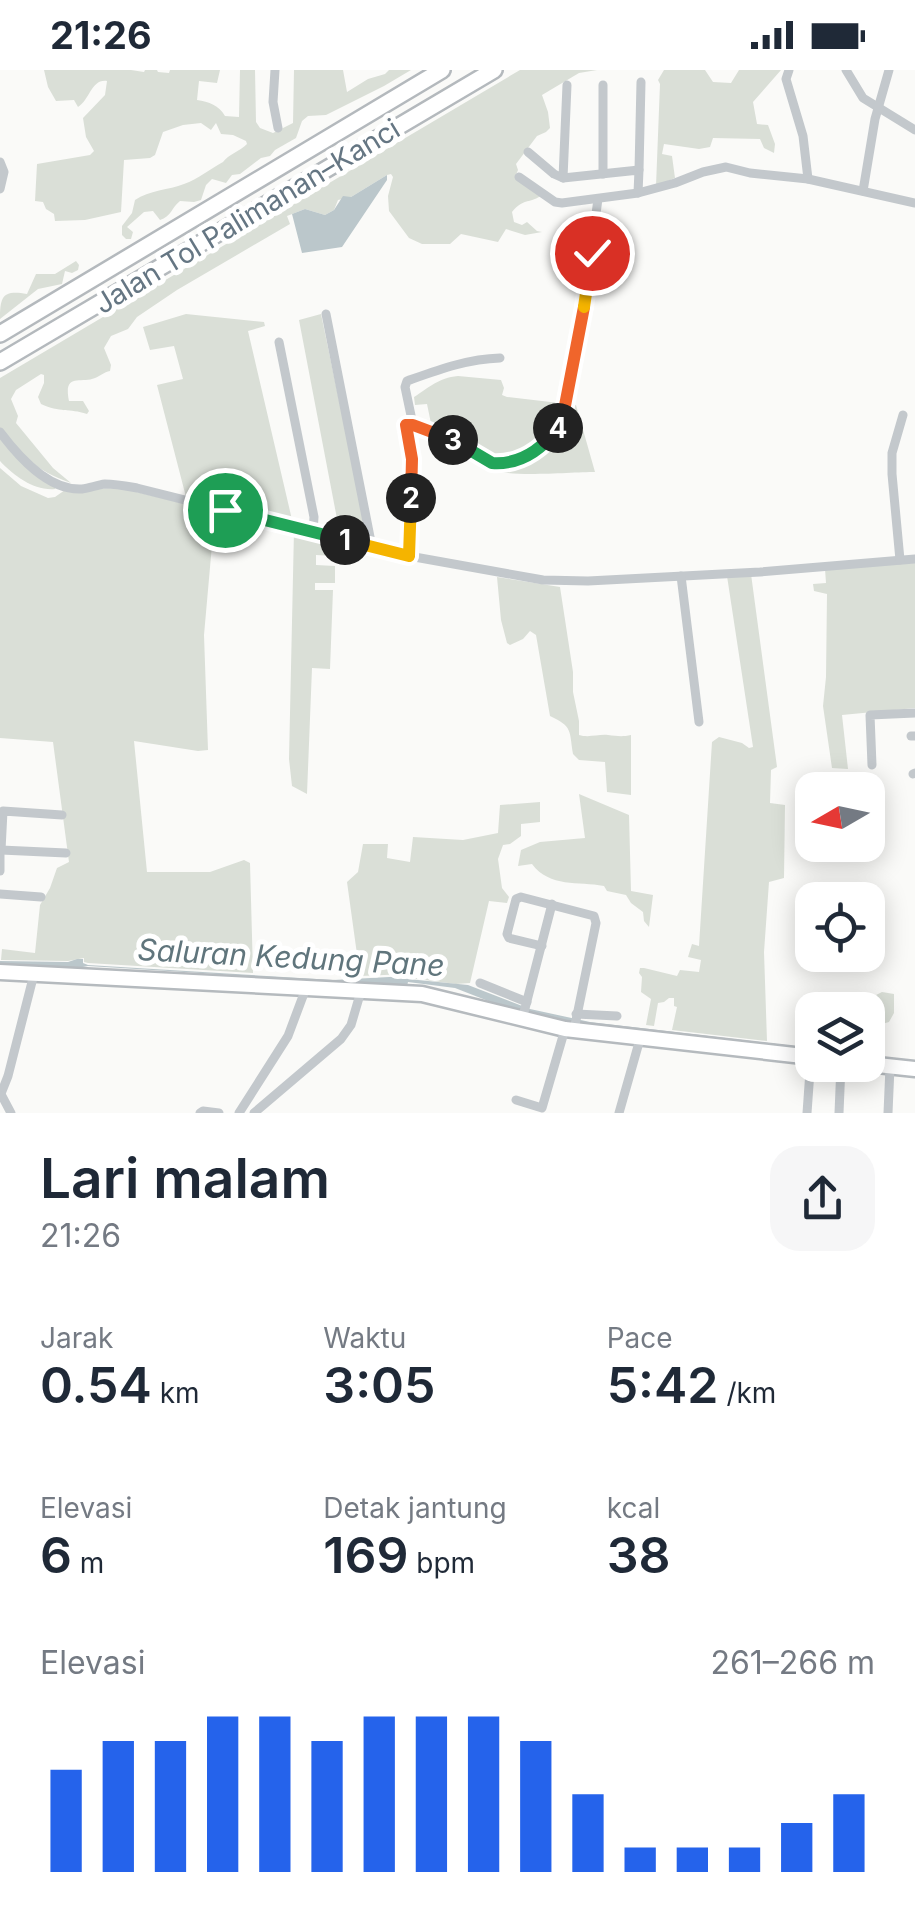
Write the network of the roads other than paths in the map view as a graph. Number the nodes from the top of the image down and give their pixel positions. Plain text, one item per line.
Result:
1 (275, 70) edge
2 (442, 70) edge
3 (494, 70) edge
4 (788, 70) edge
5 (846, 70) edge
6 (888, 70) edge
7 (641, 82) dead end
8 (567, 85) dead end
9 (603, 85) dead end
10 (397, 96) junction
11 (879, 110) junction
12 (410, 119) junction
13 (278, 128) dead end
14 (915, 130) edge
15 (528, 152) dead end
16 (0, 162) edge
17 (639, 170) junction
18 (603, 174) junction
19 (519, 178) dead end
20 (563, 178) junction
21 (808, 179) junction
22 (0, 189) edge
23 (863, 191) junction
24 (638, 193) junction
25 (598, 199) junction
26 (915, 203) edge
27 (326, 314) dead end
28 (0, 334) edge
29 (278, 342) dead end
30 (500, 358) dead end
31 (0, 362) edge
32 (903, 415) dead end
33 (413, 425) junction
34 (0, 432) edge
35 (313, 532) junction
36 (372, 547) junction
37 (409, 556) junction
38 (915, 559) edge
39 (900, 560) junction
40 (681, 576) junction
41 (915, 713) edge
42 (699, 722) dead end
43 (872, 765) dead end
44 (2, 811) edge
45 (62, 815) dead end
46 (0, 850) edge
47 (66, 852) dead end
48 (0, 871) edge
49 (0, 894) edge
50 (41, 897) dead end
51 (552, 904) junction
52 (542, 946) junction
53 (0, 972) edge
54 (34, 974) junction
55 (480, 982) dead end
56 (306, 988) junction
57 (361, 991) junction
58 (524, 1011) junction
59 (617, 1016) dead end
60 (573, 1024) junction
61 (640, 1039) junction
62 (795, 1055) edge
63 (885, 1066) edge
64 (890, 1067) junction
65 (915, 1068) edge
66 (809, 1082) edge
67 (840, 1082) edge
68 (1, 1094) edge
69 (516, 1100) dead end
70 (542, 1111) edge
71 (10, 1113) edge
72 (200, 1113) edge
73 (219, 1113) edge
74 (240, 1113) edge
75 (254, 1113) edge
76 (619, 1113) edge
77 (806, 1113) edge
78 (839, 1113) edge
79 (888, 1113) edge

1 - 13 street
2 - 10 highway, Jalan Tol Palimanan–Kanci
3 - 12 highway, Jalan Tol Palimanan–Kanci
4 - 21 street
5 - 11 street
6 - 11 street
7 - 17 street
8 - 20 street
9 - 18 street
10 - 12 highway
10 - 28 highway, Jalan Tol Palimanan–Kanci
11 - 14 street
11 - 23 street
12 - 31 highway, Jalan Tol Palimanan–Kanci
15 - 20 street
16 - 22 street
17 - 18 street
17 - 24 street
18 - 20 street
19 - 25 street
21 - 23 street
21 - 24 street
23 - 26 street
24 - 25 street
25 - 33 street
27 - 36 street
29 - 35 street
30 - 33 street
32 - 39 street
33 - 37 street
34 - 35 street
35 - 36 street
36 - 37 street
37 - 40 street
38 - 39 street
39 - 40 street
40 - 42 street
41 - 43 street
44 - 45 street
44 - 46 street
46 - 47 street
46 - 48 street
49 - 50 street
51 - 52 street
51 - 52 street
51 - 60 street
52 - 58 street
53 - 54 main road
54 - 56 main road
54 - 68 street
55 - 58 street
56 - 57 main road
56 - 74 street
57 - 58 main road
57 - 75 street
58 - 60 main road
59 - 60 street
60 - 61 main road
60 - 70 street
61 - 62 main road
61 - 76 street
63 - 64 main road
64 - 65 main road
64 - 79 street
66 - 77 street
67 - 78 street
68 - 71 street
69 - 70 street
72 - 73 street

